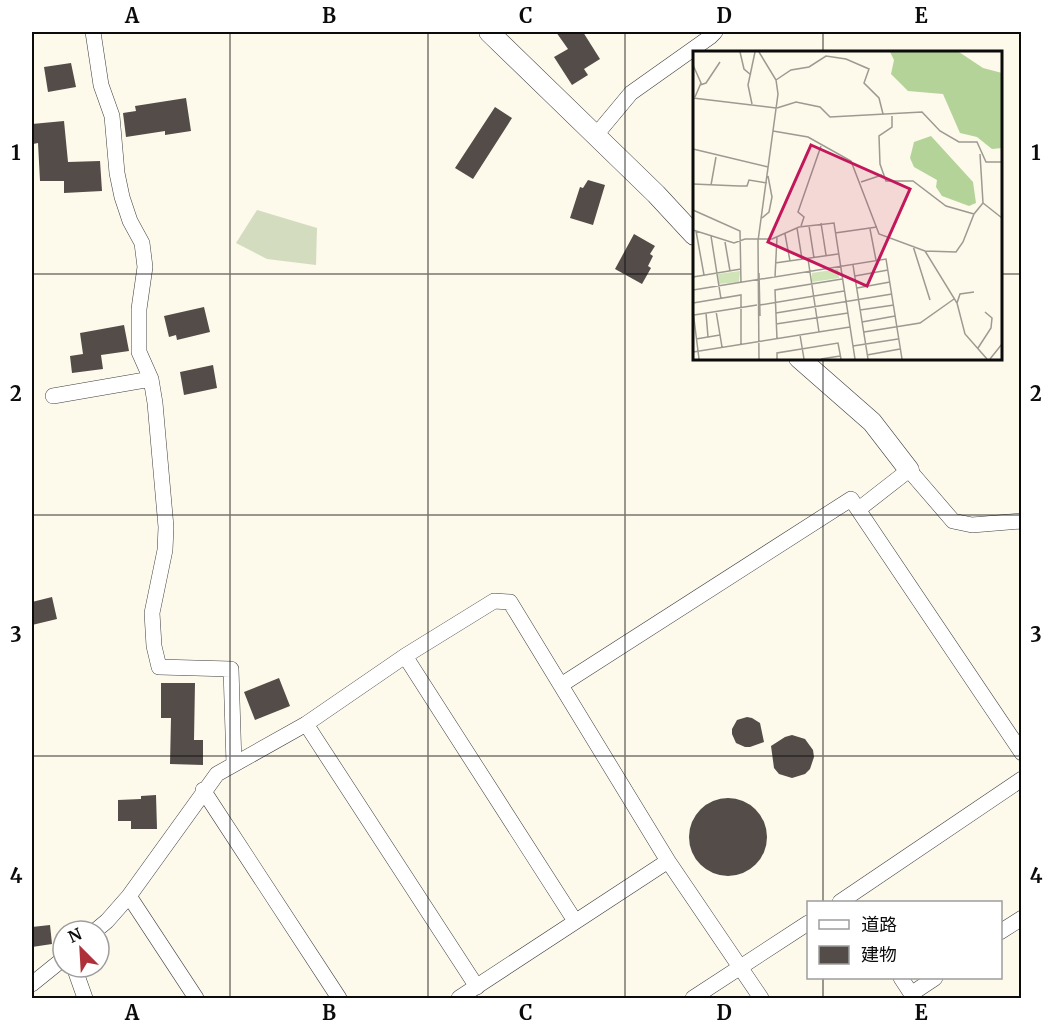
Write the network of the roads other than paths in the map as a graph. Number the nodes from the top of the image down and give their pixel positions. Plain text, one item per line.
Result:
1 (93, 32) edge
2 (489, 32) edge
3 (715, 32) edge
4 (596, 135) junction
5 (693, 234) edge
6 (801, 360) edge
7 (151, 379) junction
8 (53, 396) dead end
9 (909, 470) junction
10 (859, 509) junction
11 (1022, 521) edge
12 (405, 656) junction
13 (561, 685) junction
14 (306, 724) junction
15 (1022, 753) edge
16 (234, 765) junction
17 (1022, 778) edge
18 (203, 790) junction
19 (668, 861) junction
20 (129, 896) junction
21 (847, 901) edge
22 (1022, 918) edge
23 (109, 919) edge
24 (575, 921) junction
25 (807, 924) edge
26 (1002, 931) edge
27 (741, 968) junction
28 (51, 969) edge
29 (78, 979) edge
30 (902, 979) edge
31 (934, 979) edge
32 (32, 984) edge
33 (477, 987) junction
34 (913, 996) edge
35 (85, 999) edge
36 (196, 999) edge
37 (339, 999) edge
38 (459, 999) edge
39 (693, 999) edge
40 (761, 999) edge

1 - 7 street
2 - 4 street
3 - 4 street
4 - 5 street
6 - 9 street
7 - 8 street
7 - 16 street
9 - 10 street
9 - 11 street
10 - 13 street
10 - 15 street
12 - 13 street
12 - 14 street
12 - 24 street
13 - 19 street
14 - 16 street
14 - 33 street
16 - 18 street
17 - 21 street
18 - 20 street
18 - 37 street
19 - 24 street
19 - 27 street
20 - 23 street
20 - 36 street
22 - 26 street
24 - 33 street
25 - 27 street
27 - 39 street
27 - 40 street
28 - 32 street
29 - 35 street
30 - 34 street
31 - 34 street
33 - 38 street

